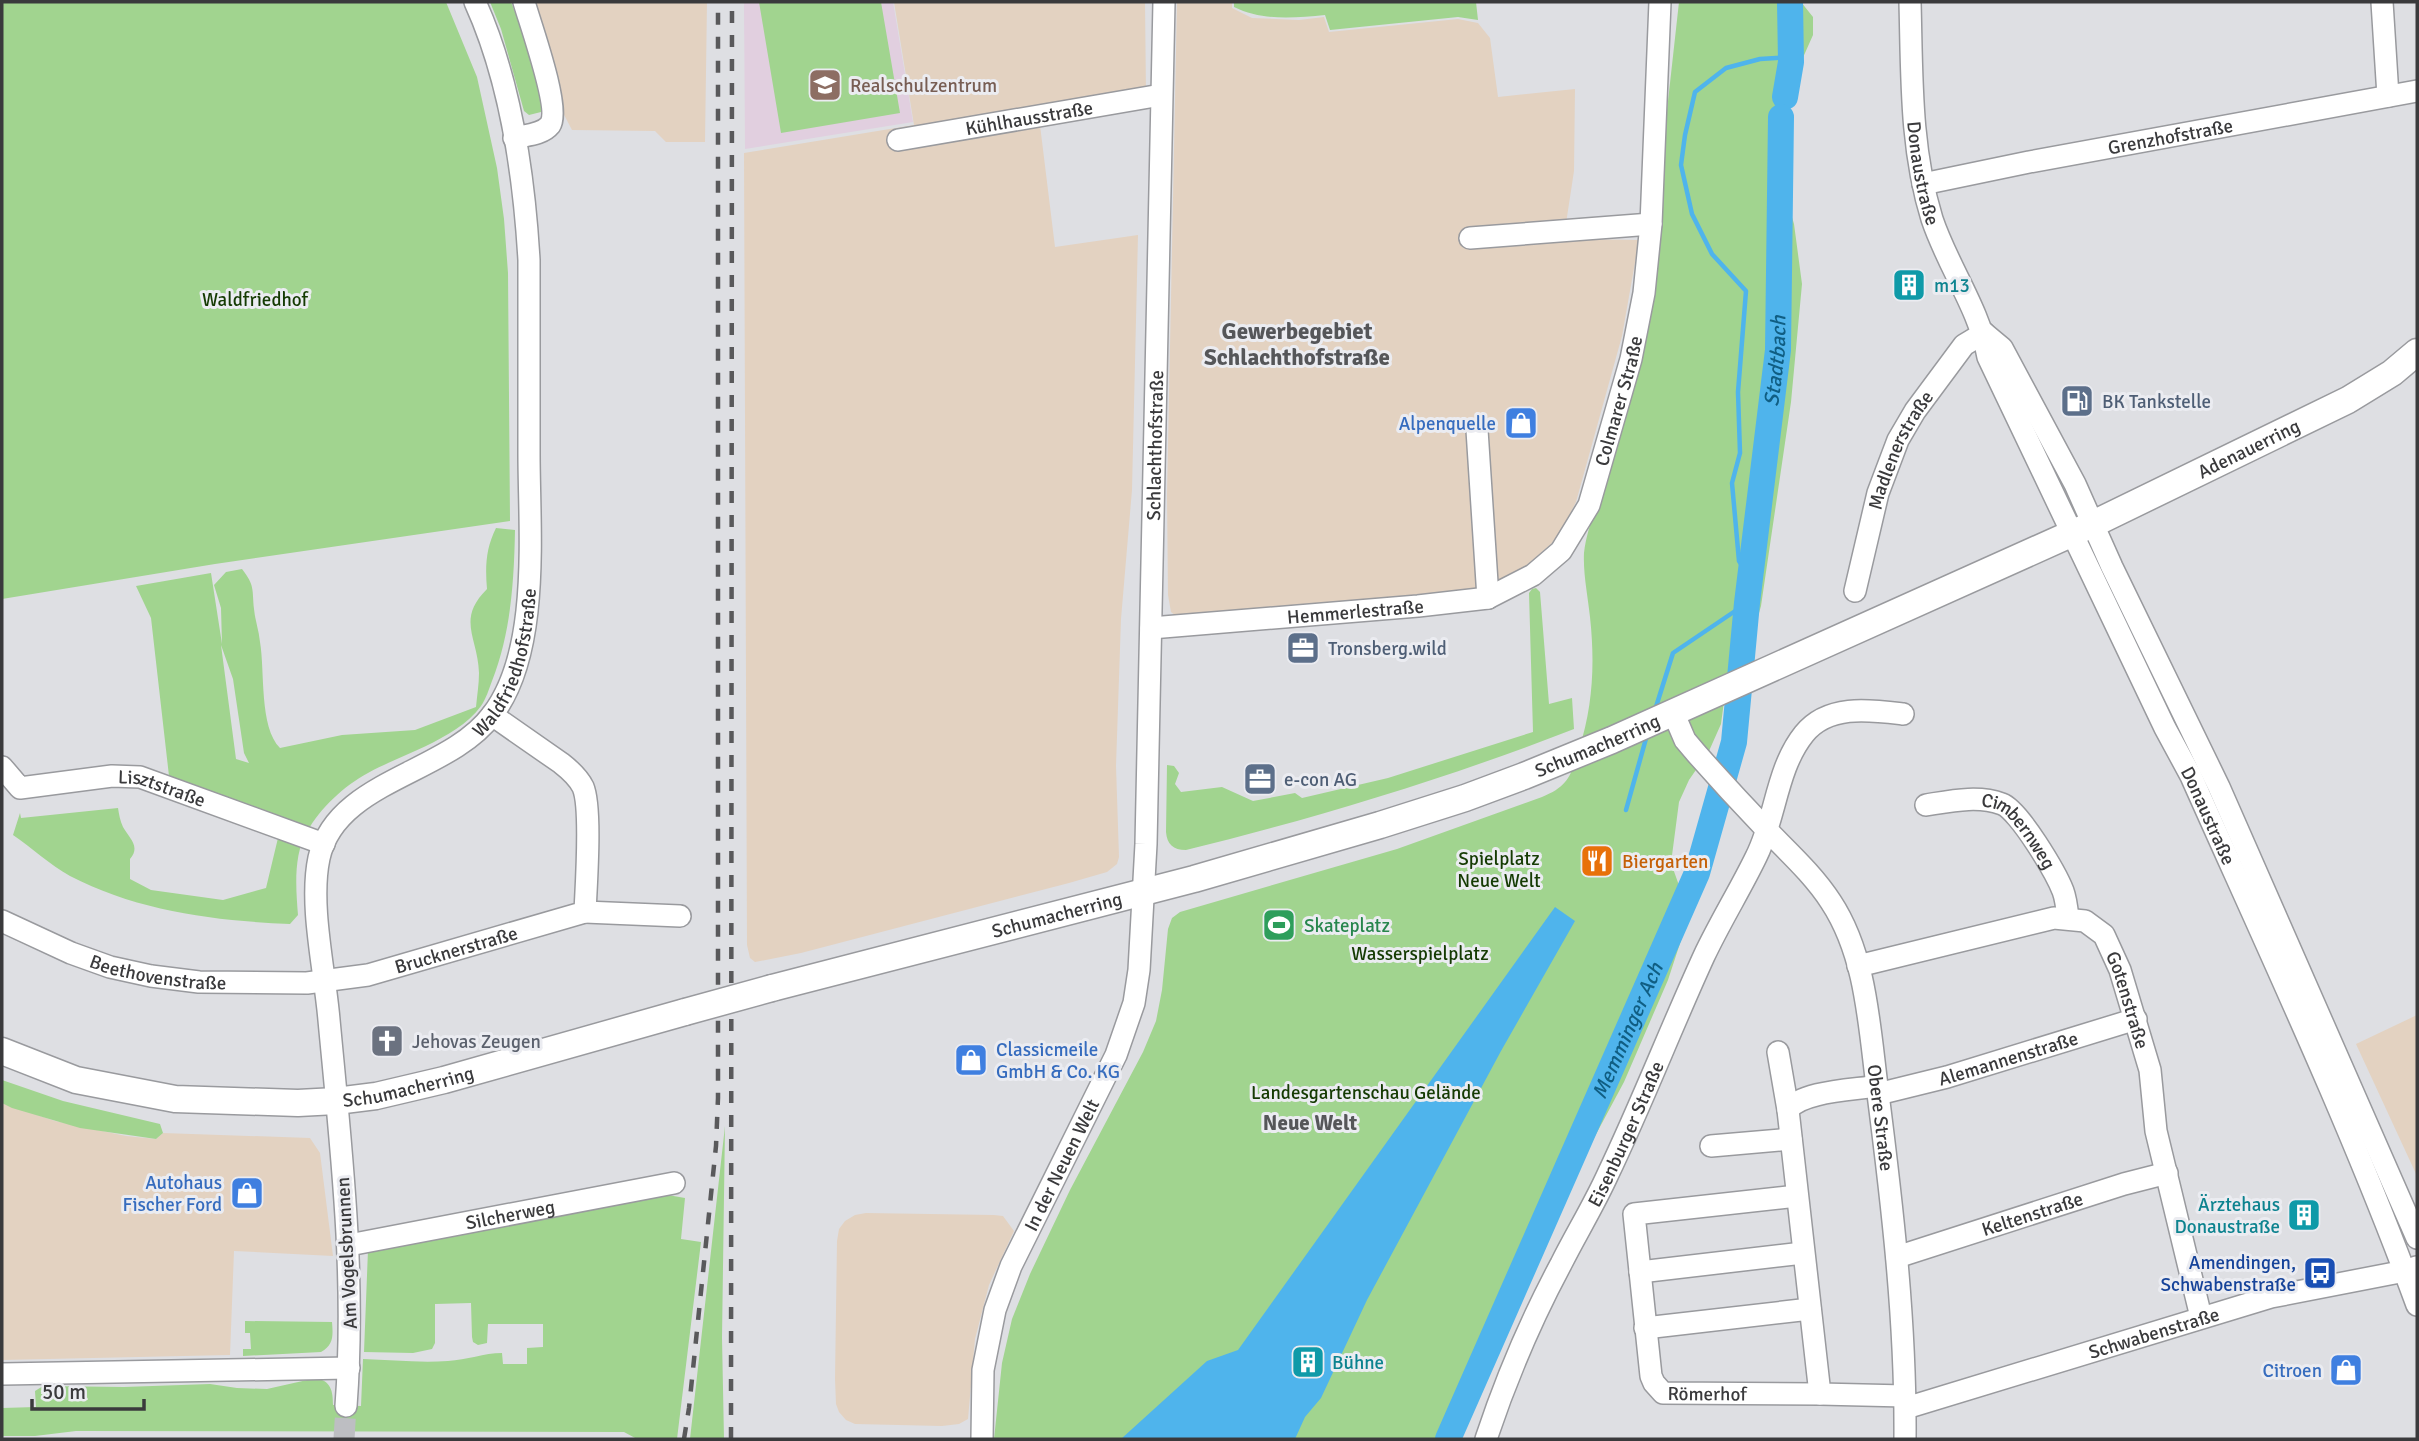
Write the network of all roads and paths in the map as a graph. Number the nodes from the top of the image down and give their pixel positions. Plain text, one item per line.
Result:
1 (475, 2) edge
2 (524, 2) edge
3 (1164, 2) edge
4 (1660, 2) edge
5 (1910, 2) edge
6 (2382, 2) edge
7 (2417, 91) edge
8 (1161, 95) junction
9 (2388, 96) junction
10 (514, 138) junction
11 (898, 140) dead end
12 (1923, 184) junction
13 (1651, 224) junction
14 (1470, 238) dead end
15 (1984, 333) junction
16 (2417, 352) edge
17 (1477, 430) dead end
18 (2083, 528) junction
19 (1549, 562) joint
20 (1855, 591) dead end
21 (1488, 598) junction
22 (1151, 628) junction
23 (492, 715) junction
24 (1666, 715) junction
25 (1903, 715) dead end
26 (2, 767) edge
27 (1926, 805) dead end
28 (1767, 829) junction
29 (324, 844) junction
30 (1145, 892) junction
31 (584, 912) junction
32 (680, 916) dead end
33 (2068, 918) junction
34 (2, 921) edge
35 (1858, 966) junction
36 (325, 982) junction
37 (2136, 1019) junction
38 (2, 1051) edge
39 (1779, 1052) dead end
40 (1878, 1090) junction
41 (336, 1101) junction
42 (1787, 1110) junction
43 (1791, 1139) junction
44 (1711, 1146) dead end
45 (2167, 1173) junction
46 (674, 1184) dead end
47 (1797, 1196) junction
48 (2417, 1238) edge
49 (349, 1245) junction
50 (1803, 1252) junction
51 (1897, 1257) junction
52 (2411, 1269) edge
53 (1640, 1272) junction
54 (2417, 1305) edge
55 (1810, 1309) junction
56 (2201, 1317) junction
57 (1645, 1328) junction
58 (349, 1367) junction
59 (2, 1374) edge
60 (1820, 1394) junction
61 (1905, 1402) junction
62 (346, 1406) tunnel mouth
63 (1905, 1435) edge
64 (982, 1439) edge
65 (1486, 1439) edge

1 - 10 street, Waldfriedhofstraße
2 - 10 street
3 - 8 street, Schlachthofstraße
4 - 13 street, Colmarer Straße
5 - 12 street, Donaustraße
6 - 9 street
7 - 9 street, Grenzhofstraße
8 - 11 street, Kühlhausstraße
8 - 22 street, Schlachthofstraße
9 - 12 street, Grenzhofstraße
10 - 23 street, Waldfriedhofstraße
12 - 15 street, Donaustraße
13 - 14 street
13 - 19 street, Colmarer Straße
15 - 18 street, Donaustraße
15 - 20 street, Madlenerstraße
16 - 18 main road, Adenauerring
17 - 21 street
18 - 24 main road, Schumacherring
18 - 48 street, Donaustraße
18 - 52 street, Donaustraße
19 - 21 street, Hemmerlestraße
21 - 22 street, Hemmerlestraße
22 - 30 street, Schlachthofstraße
23 - 29 street, Waldfriedhofstraße
23 - 31 street
24 - 28 street, Obere Straße
24 - 30 main road, Schumacherring
25 - 28 street
26 - 29 street, Lisztstraße
27 - 33 street, Cimbernweg
28 - 35 street, Obere Straße
28 - 65 street, Eisenburger Straße
29 - 36 street, Waldfriedhofstraße
30 - 41 main road, Schumacherring, bridge
30 - 64 street, In der Neuen Welt
31 - 32 street, Brucknerstraße
31 - 36 street, Brucknerstraße
33 - 35 street
33 - 37 street, Gotenstraße
34 - 36 street, Beethovenstraße
35 - 40 street, Obere Straße
36 - 41 street, Waldfriedhofstraße
37 - 40 street, Alemannenstraße
37 - 45 street, Gotenstraße
38 - 41 main road, Schumacherring
39 - 42 street
40 - 42 street
40 - 51 street, Obere Straße
41 - 49 street, Am Vogelsbrunnen
42 - 43 street
43 - 44 street
43 - 47 street
45 - 51 street, Keltenstraße
45 - 56 street, Gotenstraße
46 - 49 street, Silcherweg
47 - 50 street
47 - 53 street, Römerhof
49 - 58 street, Am Vogelsbrunnen
50 - 53 street
50 - 55 street
51 - 61 street, Obere Straße
52 - 54 street, Donaustraße
52 - 56 street, Schwabenstraße
53 - 57 street, Römerhof
55 - 57 street
55 - 60 street
56 - 61 street, Schwabenstraße
57 - 60 street, Römerhof
58 - 59 street
58 - 62 street, Am Vogelsbrunnen
60 - 61 street, Römerhof
61 - 63 street, Obere Straße

